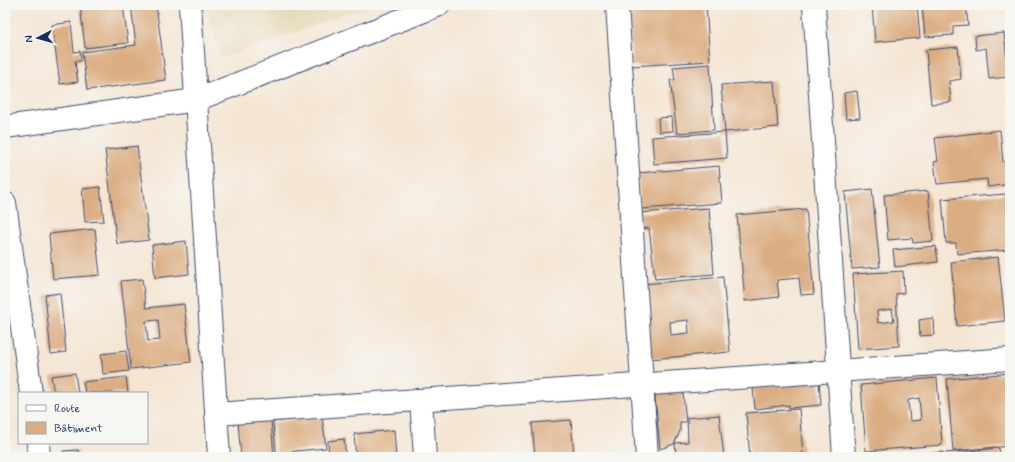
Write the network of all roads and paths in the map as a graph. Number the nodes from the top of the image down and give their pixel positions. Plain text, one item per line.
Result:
1 (190, 5) edge
2 (439, 5) edge
3 (617, 5) edge
4 (814, 5) edge
5 (196, 100) junction
6 (5, 127) edge
7 (5, 203) edge
8 (1010, 359) edge
9 (839, 371) junction
10 (642, 385) junction
11 (31, 392) edge
12 (421, 400) junction
13 (216, 414) junction
14 (38, 444) edge
15 (39, 457) edge
16 (219, 457) edge
17 (425, 457) edge
18 (647, 457) edge
19 (844, 457) edge

1 - 5 street
2 - 5 street
3 - 10 street
4 - 9 street
5 - 6 street
5 - 13 street
7 - 11 street
8 - 9 street
9 - 10 street
9 - 19 street
10 - 12 street
10 - 18 street
12 - 13 street
12 - 17 street
13 - 16 street
14 - 15 street

